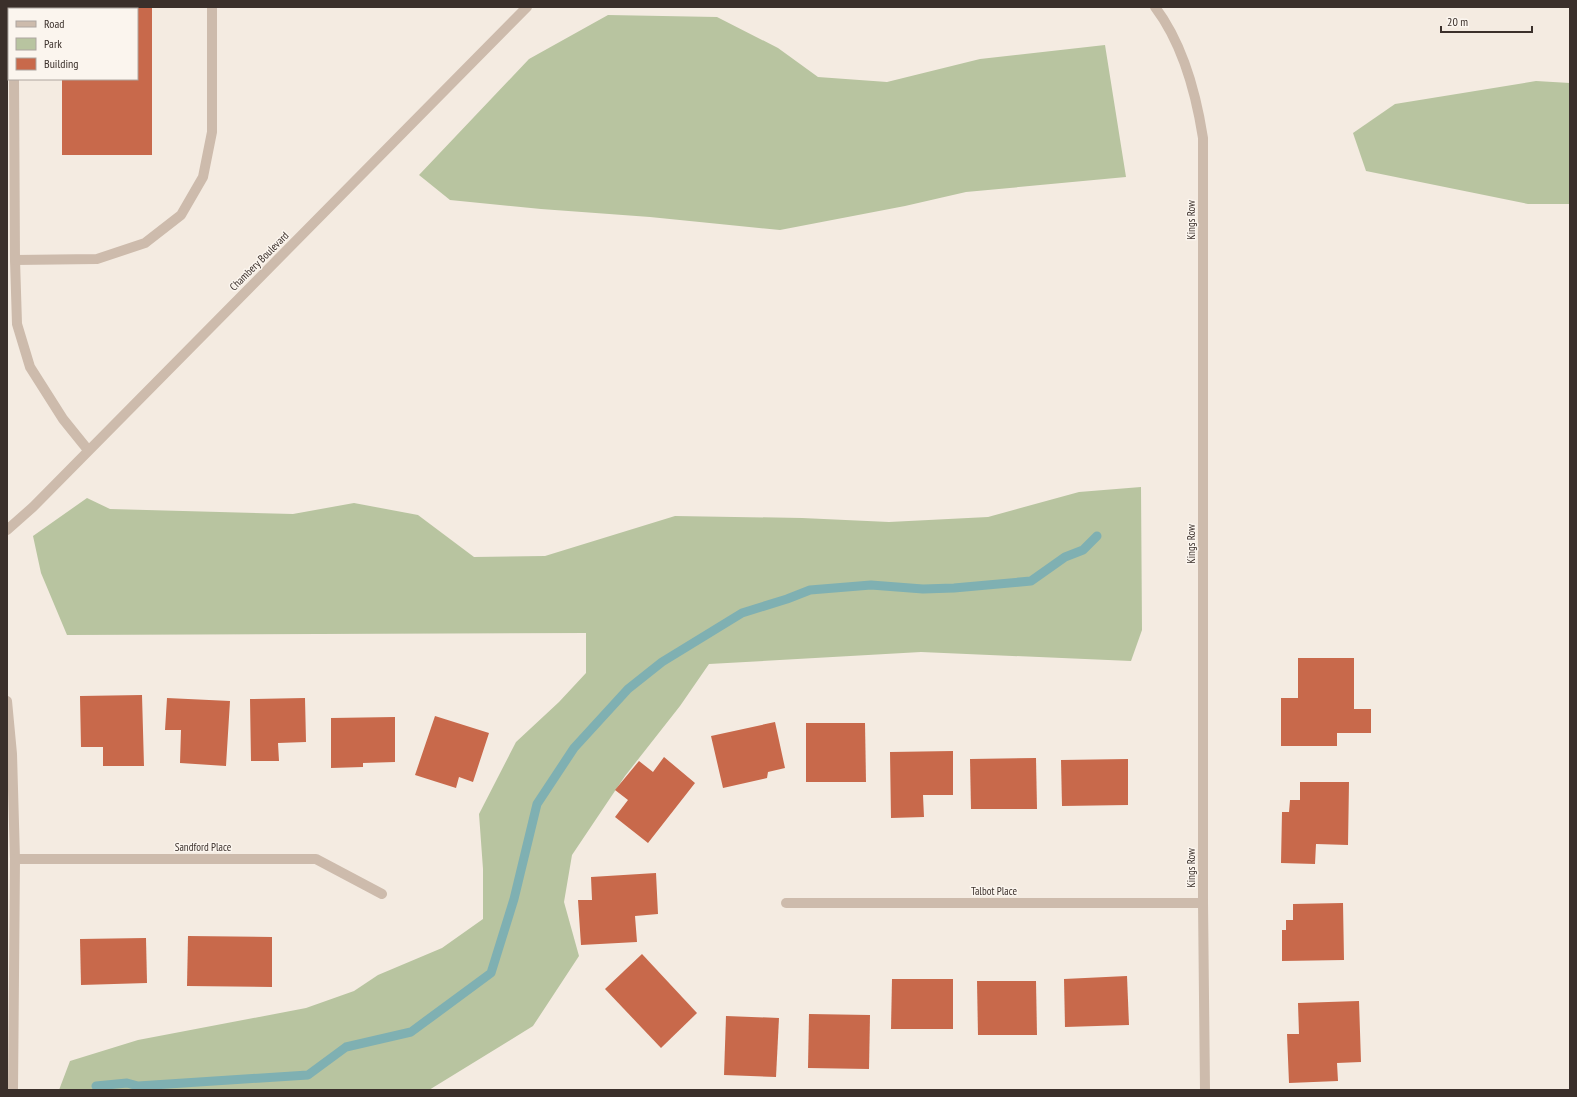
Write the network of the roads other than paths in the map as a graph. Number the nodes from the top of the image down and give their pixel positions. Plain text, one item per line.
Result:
1 (212, 7) edge
2 (526, 7) edge
3 (1155, 7) edge
4 (14, 80) edge
5 (11, 175) edge
6 (15, 260) junction
7 (88, 450) junction
8 (7, 530) edge
9 (7, 701) edge
10 (15, 858) junction
11 (382, 894) dead end
12 (1203, 903) junction
13 (786, 904) dead end
14 (13, 1090) edge
15 (1205, 1090) edge

1 - 6 street
2 - 7 street, Chambery Boulevard
3 - 12 street, Kings Row
4 - 5 street
5 - 6 street
6 - 7 street
7 - 8 street, Chambery Boulevard
9 - 10 street
10 - 11 street, Sandford Place
10 - 14 street
12 - 13 street, Talbot Place
12 - 15 street, Kings Row

